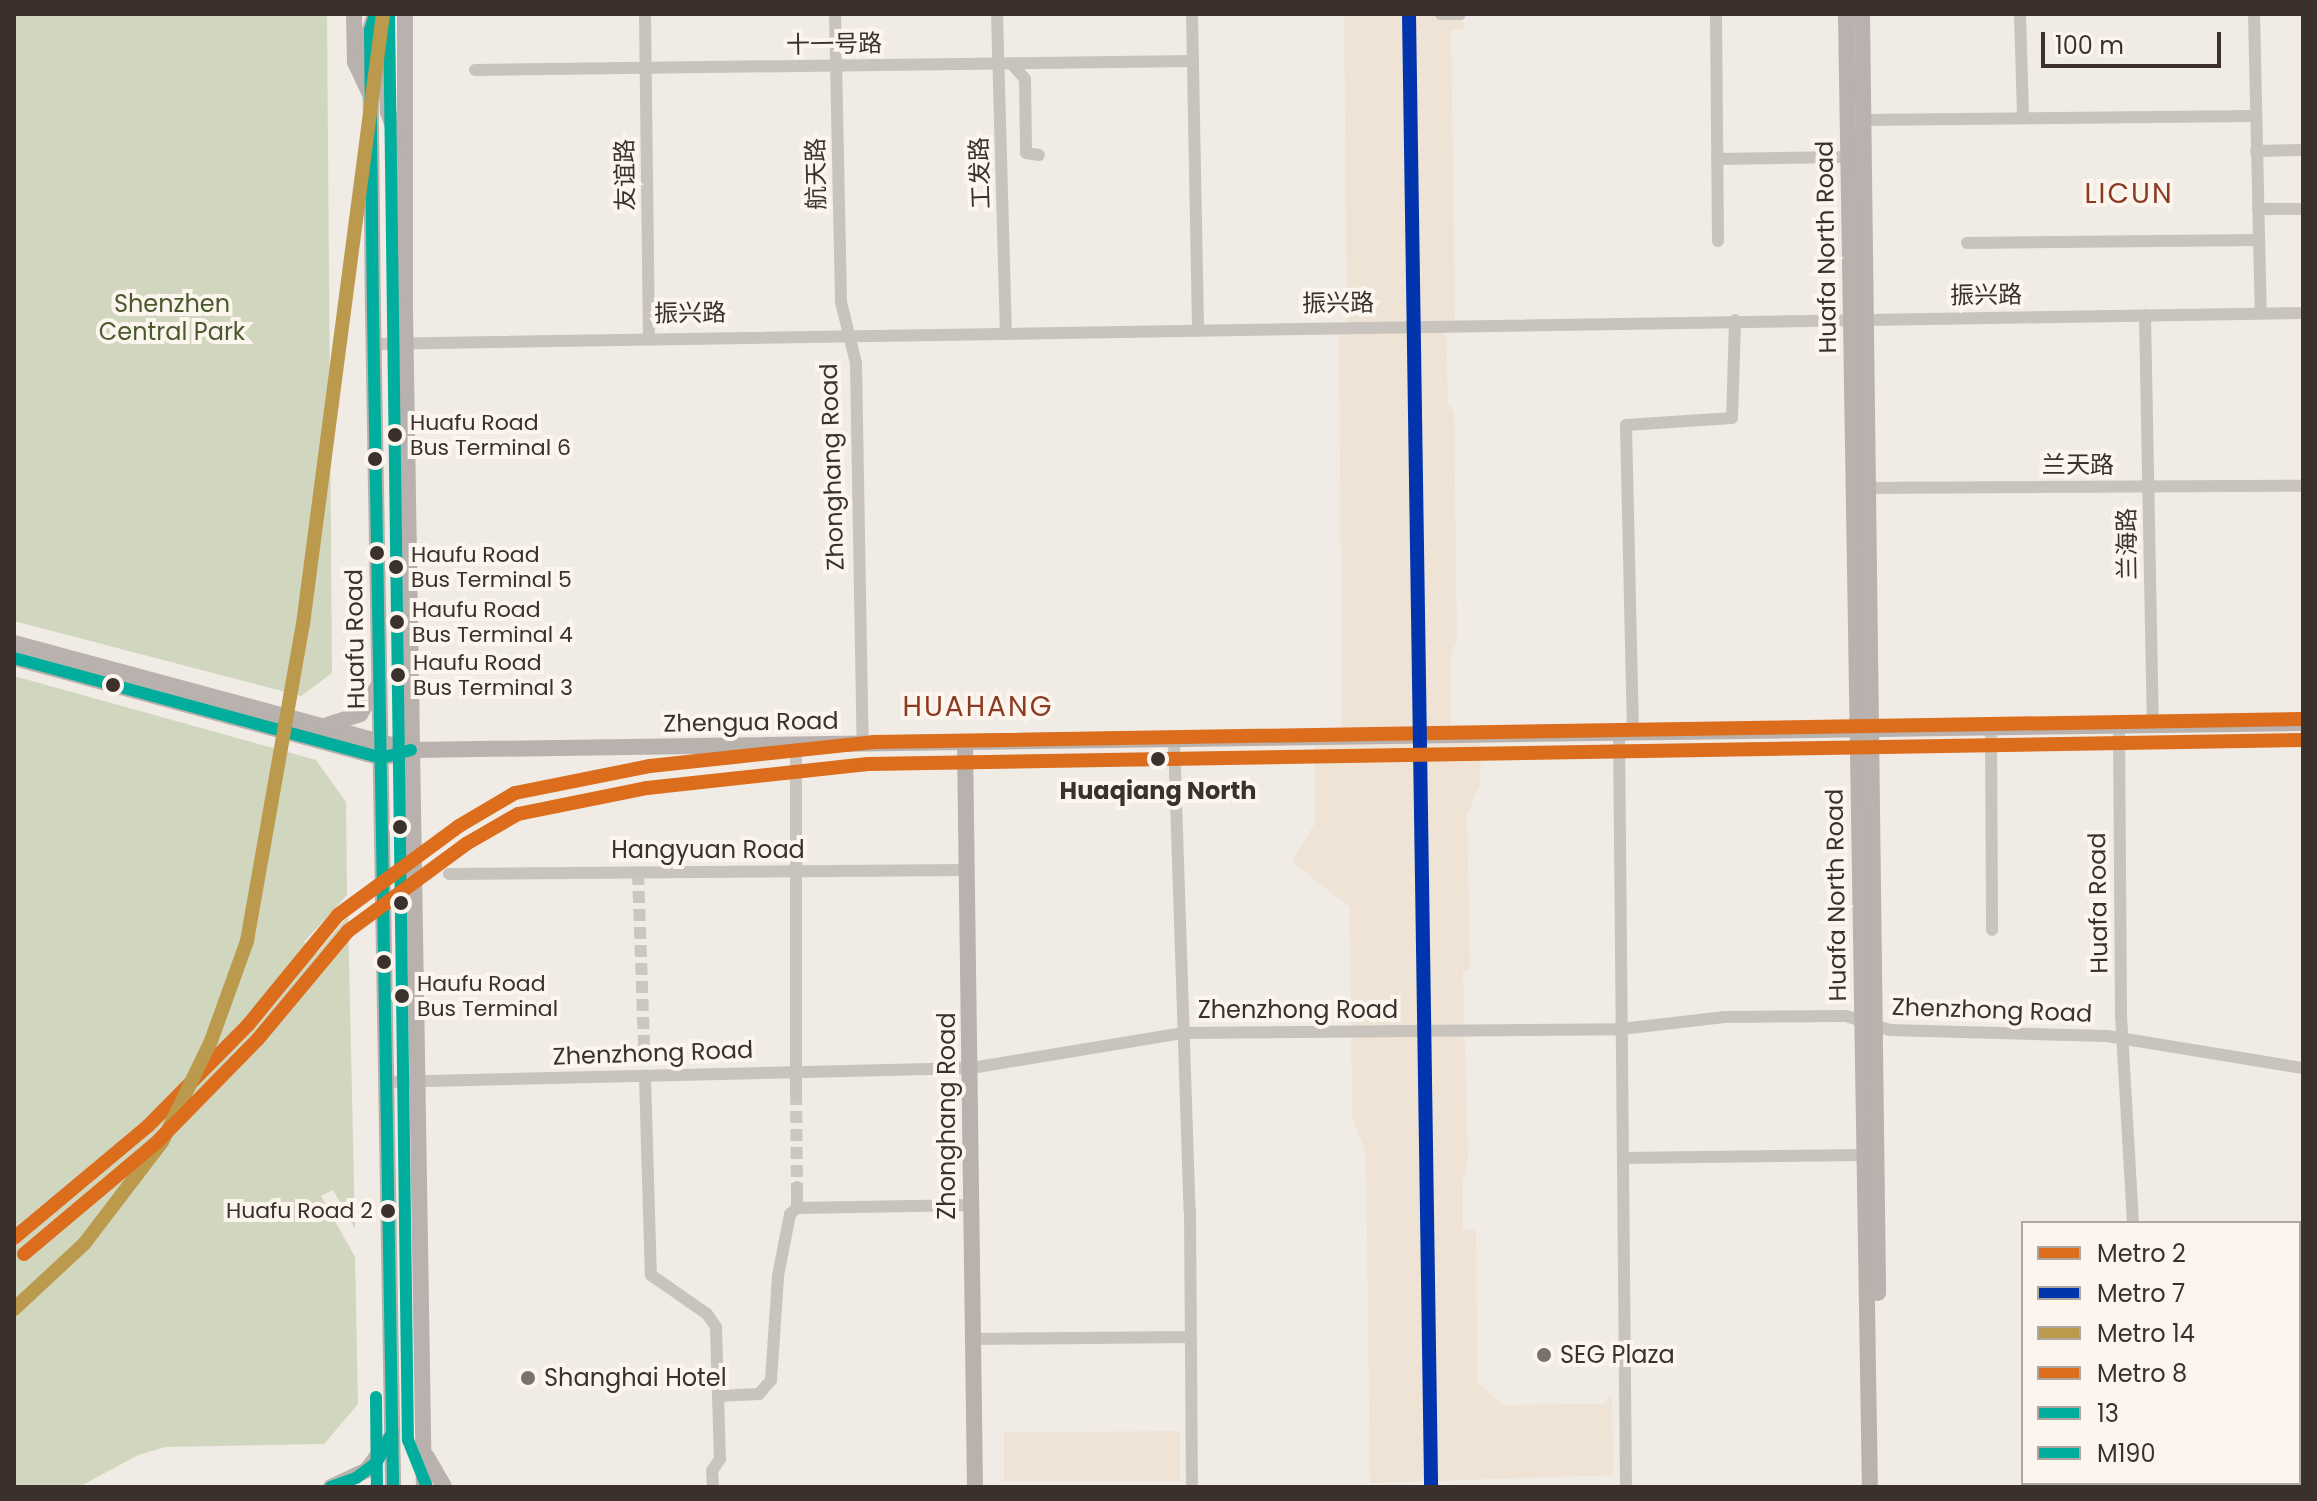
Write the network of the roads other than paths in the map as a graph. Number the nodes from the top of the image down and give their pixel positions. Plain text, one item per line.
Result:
1 (354, 14) edge
2 (405, 14) edge
3 (645, 14) edge
4 (835, 14) edge
5 (997, 14) edge
6 (1192, 14) edge
7 (1441, 14) edge
8 (1460, 14) edge
9 (1716, 14) edge
10 (1846, 14) edge
11 (1862, 14) edge
12 (2020, 14) edge
13 (2254, 14) edge
14 (370, 19) edge
15 (1193, 61) junction
16 (1005, 64) junction
17 (836, 66) junction
18 (645, 68) junction
19 (475, 70) dead end
20 (371, 97) junction
21 (2255, 116) junction
22 (2023, 118) junction
23 (1863, 120) junction
24 (2303, 150) edge
25 (2256, 151) junction
26 (1039, 155) dead end
27 (1848, 157) junction
28 (405, 158) junction
29 (1717, 159) junction
30 (2258, 209) junction
31 (2303, 209) edge
32 (2259, 240) junction
33 (1718, 241) dead end
34 (1967, 243) dead end
35 (2261, 313) junction
36 (2303, 313) edge
37 (2145, 315) junction
38 (1858, 318) junction
39 (1735, 320) junction
40 (1198, 327) junction
41 (1006, 330) junction
42 (845, 333) junction
43 (649, 336) junction
44 (405, 343) junction
45 (374, 344) junction
46 (2303, 486) edge
47 (2148, 487) junction
48 (1861, 488) junction
49 (14, 643) edge
50 (14, 658) edge
51 (380, 680) junction
52 (2303, 723) edge
53 (2153, 725) junction
54 (318, 726) junction
55 (2119, 726) junction
56 (1865, 728) junction
57 (1991, 728) junction
58 (1626, 733) junction
59 (1174, 741) junction
60 (965, 744) junction
61 (863, 745) junction
62 (796, 746) junction
63 (381, 750) junction
64 (412, 750) junction
65 (968, 870) junction
66 (796, 872) junction
67 (449, 874) dead end
68 (1992, 930) dead end
69 (1869, 1025) junction
70 (1621, 1029) junction
71 (1182, 1033) junction
72 (2122, 1038) junction
73 (971, 1068) junction
74 (2303, 1068) edge
75 (796, 1070) junction
76 (645, 1077) junction
77 (387, 1082) junction
78 (418, 1082) junction
79 (796, 1093) tunnel mouth
80 (1865, 1155) junction
81 (1623, 1158) junction
82 (797, 1187) tunnel mouth
83 (971, 1205) junction
84 (797, 1208) junction
85 (2133, 1221) edge
86 (1190, 1337) junction
87 (973, 1339) junction
88 (718, 1396) junction
89 (392, 1432) junction
90 (424, 1440) junction
91 (2303, 1486) edge
92 (331, 1487) edge
93 (393, 1487) edge
94 (424, 1487) edge
95 (444, 1487) edge
96 (713, 1487) edge
97 (975, 1487) edge
98 (1192, 1487) edge
99 (1626, 1487) edge
100 (1870, 1487) edge
101 (1879, 1487) edge
102 (2261, 1487) edge

1 - 20 main road
2 - 28 main road, Huafu Road
3 - 18 street, 友谊路
4 - 17 street, 航天路
5 - 16 street, 工发路
6 - 15 street
7 - 8 street
9 - 29 street
10 - 27 main road, Huafa North Road
11 - 23 main road, Huafa North Road
12 - 22 street
13 - 21 street
14 - 20 main road, Huafu Road
14 - 28 main road, Huafu Road
15 - 16 street, 十一号路
15 - 40 street
16 - 17 street, 十一号路
16 - 26 street
16 - 41 street, 工发路
17 - 18 street, 十一号路
17 - 42 street, 航天路
18 - 19 street, 十一号路
18 - 43 street, 友谊路
20 - 45 main road, Huafu Road
21 - 22 street
21 - 25 street
22 - 23 street
23 - 38 main road, Huafa North Road
24 - 25 street
25 - 30 street
27 - 29 street
27 - 38 main road, Huafa North Road
28 - 44 main road, Huafu Road
29 - 33 street
30 - 31 street
30 - 32 street
32 - 34 street
32 - 35 street
35 - 36 street, 振兴路
35 - 37 street, 振兴路
37 - 38 street, 振兴路
37 - 47 street, 兰海路
38 - 39 street, 振兴路
38 - 48 main road, Huafa North Road
39 - 40 street, 振兴路
39 - 58 street
40 - 41 street, 振兴路
41 - 42 street, 振兴路
42 - 43 street, 振兴路
42 - 61 street, Zhonghang Road
43 - 44 street, 振兴路
44 - 45 street, 振兴路
44 - 64 main road, Huafu Road
45 - 51 main road, Huafu Road
46 - 47 street, 兰天路
47 - 48 street, 兰天路
47 - 53 street, 兰海路
48 - 56 main road, Huafa North Road
49 - 54 main road
50 - 63 main road
51 - 54 main road
51 - 63 main road, Huafu Road
52 - 53 main road, Zhengua Road
53 - 55 main road, Zhengua Road
54 - 63 main road
55 - 57 main road, Zhengua Road
55 - 72 street, Huafa Road
56 - 57 main road, Zhengua Road
56 - 58 main road, Zhengua Road
56 - 69 main road, Huafa North Road
57 - 68 street
58 - 59 main road, Zhengua Road
58 - 70 street
59 - 60 main road, Zhengua Road
59 - 71 street
60 - 61 main road, Zhengua Road
60 - 65 main road, Zhonghang Road
61 - 62 main road, Zhengua Road
62 - 64 main road, Zhengua Road
62 - 66 street
63 - 64 main road, Zhengua Road
63 - 77 main road, Huafu Road
64 - 78 main road, Huafu Road
65 - 66 street, Hangyuan Road
65 - 73 main road, Zhonghang Road
66 - 67 street, Hangyuan Road
66 - 75 street
69 - 70 street, Zhenzhong Road
69 - 72 street, Zhenzhong Road
69 - 80 main road, Huafa North Road
69 - 101 main road, Huafa North Road
70 - 71 street, Zhenzhong Road
70 - 81 street
71 - 73 street, Zhenzhong Road
71 - 86 street
72 - 74 street, Zhenzhong Road
72 - 85 street, Huafa Road
73 - 75 street, Zhenzhong Road
73 - 83 main road, Zhonghang Road
75 - 76 street, Zhenzhong Road
75 - 79 street
76 - 78 street, Zhenzhong Road
76 - 88 street
77 - 78 street, Zhenzhong Road
77 - 89 main road, Huafu Road
78 - 90 main road, Huafu Road
80 - 81 street
80 - 100 main road, Huafa North Road
81 - 99 street
82 - 84 street
83 - 84 street
83 - 87 main road, Zhonghang Road
84 - 88 street
86 - 87 street
86 - 98 street
87 - 97 main road, Zhonghang Road
88 - 96 street
89 - 92 main road
89 - 93 main road, Huafu Road
90 - 94 main road, Huafu Road
90 - 95 main road
91 - 102 main road

